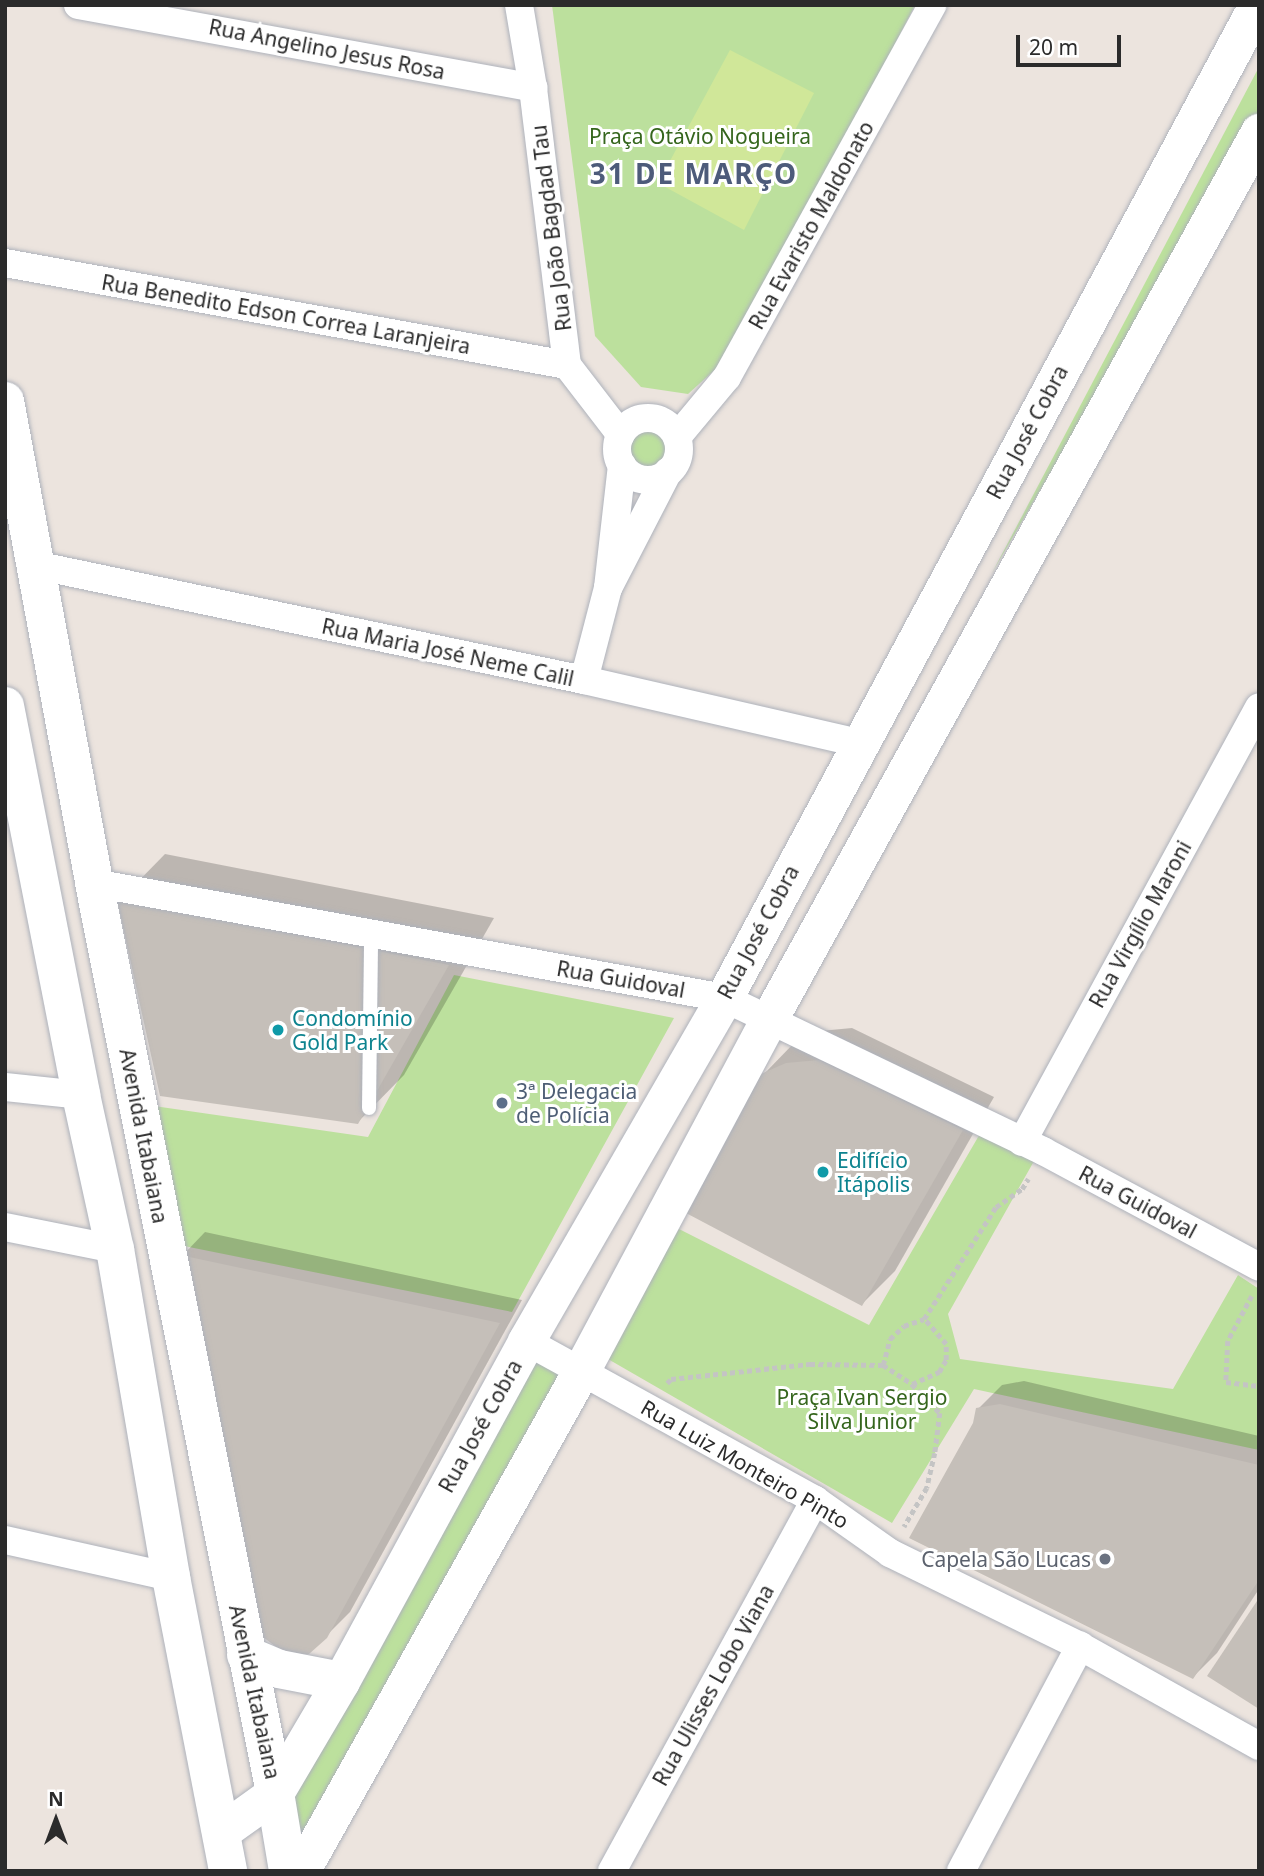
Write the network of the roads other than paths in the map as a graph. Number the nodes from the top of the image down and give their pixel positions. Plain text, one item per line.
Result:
1 (78, 5) edge
2 (519, 5) edge
3 (932, 5) edge
4 (1252, 7) edge
5 (218, 17) edge
6 (533, 88) junction
7 (1259, 132) edge
8 (5, 263) edge
9 (567, 365) junction
10 (5, 401) edge
11 (621, 435) junction
12 (677, 438) junction
13 (622, 466) junction
14 (668, 472) junction
15 (35, 565) junction
16 (608, 588) junction
17 (584, 680) junction
18 (5, 706) edge
19 (1259, 707) edge
20 (859, 743) junction
21 (14, 790) edge
22 (94, 883) junction
23 (371, 934) junction
24 (724, 998) junction
25 (768, 1021) junction
26 (5, 1087) edge
27 (81, 1095) junction
28 (369, 1108) dead end
29 (1033, 1147) junction
30 (5, 1227) edge
31 (115, 1249) junction
32 (1256, 1278) edge
33 (526, 1341) junction
34 (581, 1371) junction
35 (815, 1500) junction
36 (5, 1540) edge
37 (171, 1577) junction
38 (1080, 1646) junction
39 (246, 1655) junction
40 (341, 1681) junction
41 (1259, 1746) edge
42 (275, 1793) junction
43 (222, 1831) junction
44 (228, 1871) edge
45 (288, 1871) edge
46 (301, 1871) edge
47 (612, 1871) edge
48 (961, 1871) edge

1 - 5 street, Rua Angelino Jesus Rosa
2 - 6 street, Rua João Bagdad Tau
3 - 12 street, Rua Evaristo Maldonato
4 - 20 street, Rua José Cobra
5 - 6 street, Rua Angelino Jesus Rosa
6 - 9 street, Rua João Bagdad Tau
7 - 25 street
8 - 9 street, Rua Benedito Edson Correa Laranjeira
9 - 11 street
10 - 15 main road, Avenida Itabaiana
11 - 12 street
11 - 13 street
12 - 14 street
13 - 14 street
13 - 16 street
14 - 16 street
15 - 17 street, Rua Maria José Neme Calil
15 - 22 main road, Avenida Itabaiana
16 - 17 street
17 - 20 street, Rua Maria José Neme Calil
18 - 21 main road
19 - 29 street, Rua Virgílio Maroni
20 - 24 street, Rua José Cobra
21 - 27 main road
22 - 23 street, Rua Guidoval
22 - 39 main road, Avenida Itabaiana
23 - 24 street, Rua Guidoval
23 - 28 lane
24 - 25 street, Rua Guidoval
24 - 33 street, Rua José Cobra
25 - 29 street, Rua Guidoval
25 - 34 street
26 - 27 street
27 - 31 main road
29 - 32 street, Rua Guidoval
30 - 31 street
31 - 37 main road
33 - 34 street, Rua Luiz Monteiro Pinto
33 - 40 street, Rua José Cobra
34 - 35 street, Rua Luiz Monteiro Pinto
34 - 46 street
35 - 38 street, Rua Luiz Monteiro Pinto
35 - 47 street, Rua Ulisses Lobo Viana
36 - 37 street
37 - 43 main road
38 - 41 street, Rua Luiz Monteiro Pinto
38 - 48 street
39 - 40 main road
39 - 42 main road, Avenida Itabaiana
40 - 42 street, Rua José Cobra
42 - 43 street, Rua José Cobra
42 - 45 main road, Avenida Itabaiana
43 - 44 main road

